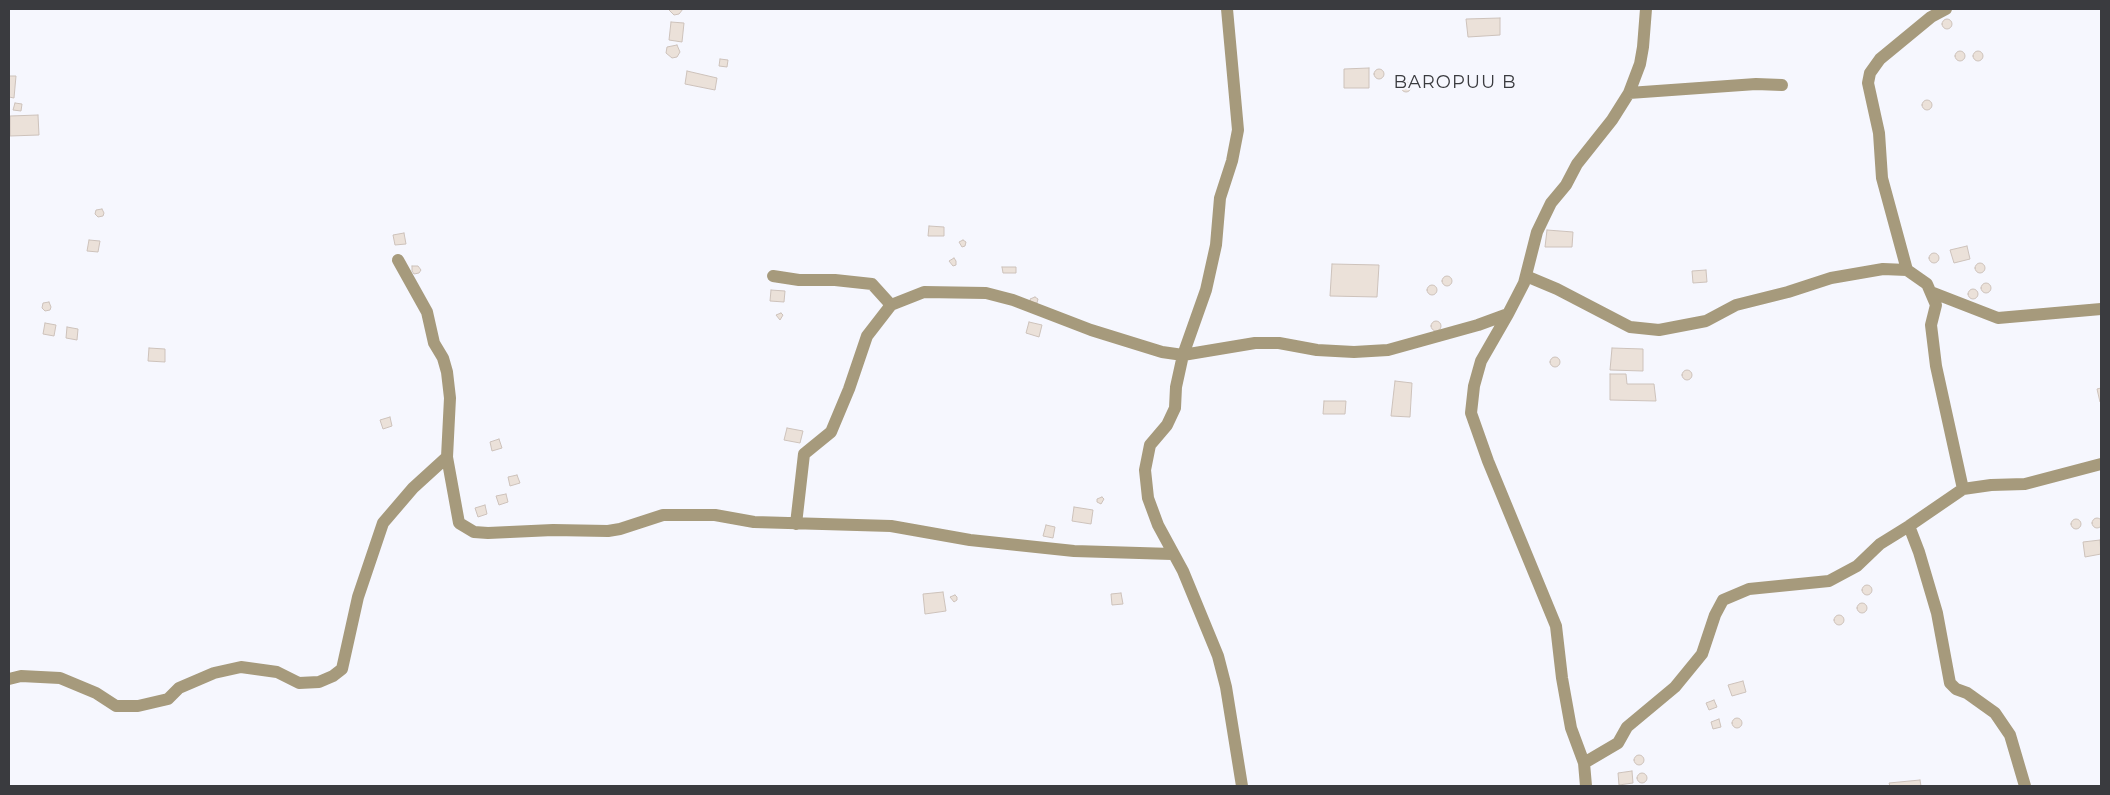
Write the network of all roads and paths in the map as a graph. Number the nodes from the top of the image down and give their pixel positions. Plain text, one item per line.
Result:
1 (1227, 9) edge
2 (1646, 9) edge
3 (1946, 9) edge
4 (1782, 85) dead end
5 (1629, 93) junction
6 (398, 260) dead end
7 (1907, 270) junction
8 (773, 276) dead end
9 (1526, 276) junction
10 (1931, 292) junction
11 (891, 305) junction
12 (2101, 308) edge
13 (1508, 314) junction
14 (1183, 355) junction
15 (447, 457) junction
16 (2101, 464) edge
17 (1963, 489) junction
18 (796, 524) junction
19 (1909, 526) junction
20 (1172, 554) junction
21 (9, 679) edge
22 (1584, 763) junction
23 (1242, 786) edge
24 (1586, 786) edge
25 (2025, 786) edge

1 - 14 street
2 - 5 street
3 - 7 street
4 - 5 street
5 - 9 street
6 - 15 street
7 - 9 street
7 - 10 street
8 - 11 street
9 - 13 street
10 - 12 street
10 - 17 street
11 - 14 street
11 - 18 street
13 - 14 street
13 - 22 street
14 - 20 street
15 - 18 street
15 - 21 street
16 - 17 street
17 - 19 street
18 - 20 street
19 - 22 street
19 - 25 street
20 - 23 street
22 - 24 street

